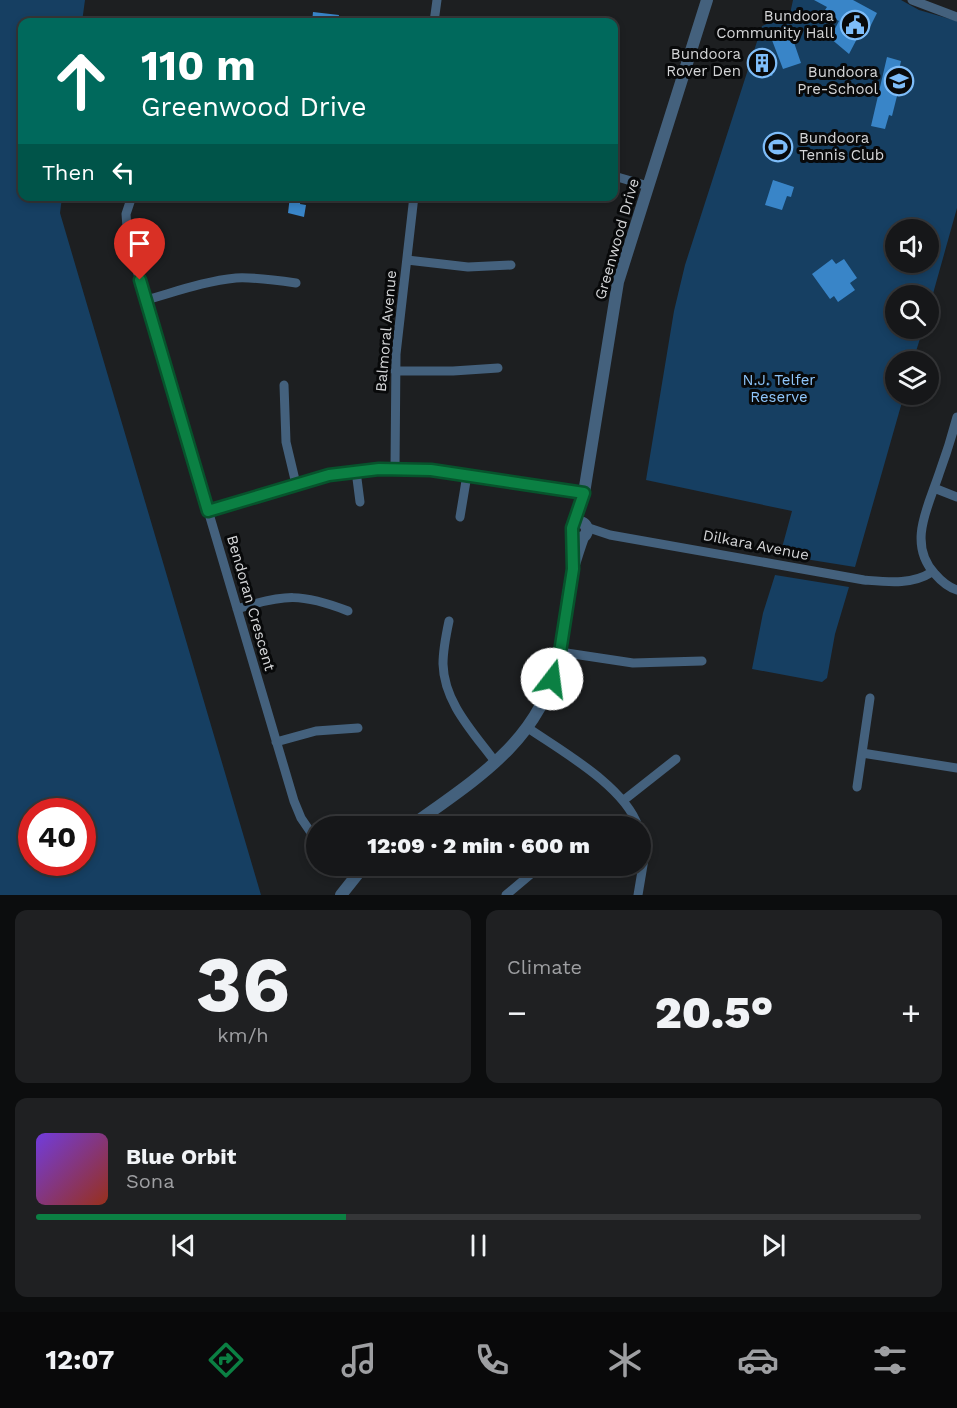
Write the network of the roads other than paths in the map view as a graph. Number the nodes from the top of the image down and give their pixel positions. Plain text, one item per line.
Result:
1 (437, 0) edge
2 (707, 0) edge
3 (912, 0) edge
4 (957, 17) edge
5 (435, 18) edge
6 (618, 177) edge
7 (648, 186) junction
8 (130, 201) edge
9 (413, 201) edge
10 (407, 260) junction
11 (511, 265) dead end
12 (296, 283) dead end
13 (146, 300) junction
14 (498, 368) dead end
15 (395, 371) junction
16 (284, 385) dead end
17 (957, 417) edge
18 (395, 468) junction
19 (356, 471) junction
20 (467, 475) junction
21 (296, 484) junction
22 (934, 488) junction
23 (584, 493) junction
24 (957, 497) edge
25 (360, 502) dead end
26 (208, 511) junction
27 (460, 517) dead end
28 (581, 531) junction
29 (931, 569) junction
30 (957, 590) edge
31 (237, 609) junction
32 (348, 611) dead end
33 (449, 621) dead end
34 (560, 652) junction
35 (702, 661) dead end
36 (870, 698) dead end
37 (358, 728) dead end
38 (528, 728) junction
39 (276, 742) junction
40 (862, 753) junction
41 (676, 759) dead end
42 (496, 763) junction
43 (957, 768) edge
44 (857, 787) dead end
45 (624, 800) junction
46 (424, 816) edge
47 (633, 816) edge
48 (306, 824) edge
49 (355, 876) edge
50 (529, 876) edge
51 (641, 876) edge
52 (341, 895) edge
53 (506, 895) edge
54 (638, 895) edge

1 - 5 street
2 - 7 street, Greenwood Drive
3 - 4 street
6 - 7 street
7 - 23 street, Greenwood Drive
8 - 13 street, Bendoran Crescent
9 - 10 street, Balmoral Avenue
10 - 11 street
10 - 15 street, Balmoral Avenue
12 - 13 street
13 - 26 street, Bendoran Crescent
14 - 15 street
15 - 18 street, Balmoral Avenue
16 - 21 street
17 - 22 street
18 - 19 street
18 - 20 street
19 - 21 street
19 - 25 street
20 - 23 street
20 - 27 street
21 - 26 street
22 - 24 street
22 - 29 street
23 - 28 street, Greenwood Drive
26 - 31 street, Bendoran Crescent
28 - 29 street, Dilkara Avenue
28 - 34 street, Greenwood Drive
29 - 30 street
31 - 32 street
31 - 39 street, Bendoran Crescent
33 - 42 street
34 - 35 street
34 - 38 street, Greenwood Drive
36 - 40 street
37 - 39 street
38 - 42 street, Greenwood Drive
38 - 45 street
39 - 48 street, Bendoran Crescent
40 - 43 street
40 - 44 street
41 - 45 street
42 - 46 street, Greenwood Drive
45 - 47 street
49 - 52 street
50 - 53 street
51 - 54 street

